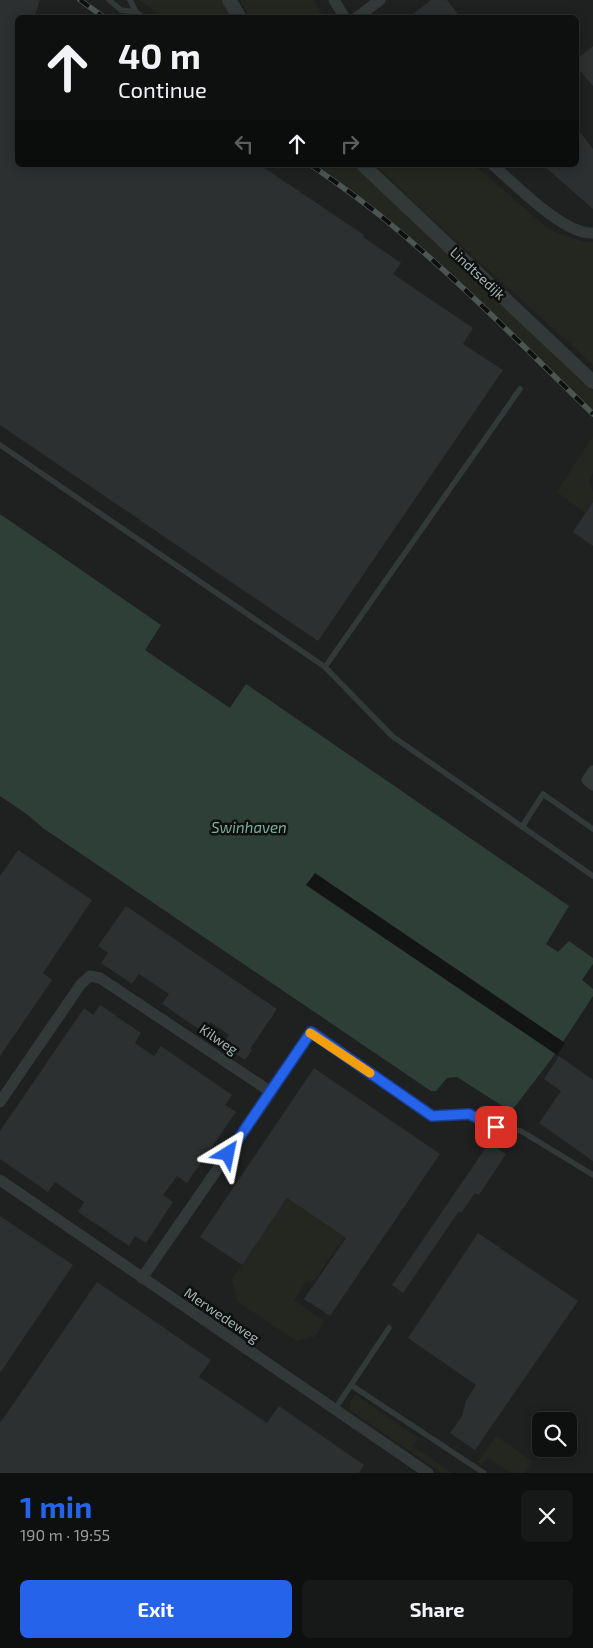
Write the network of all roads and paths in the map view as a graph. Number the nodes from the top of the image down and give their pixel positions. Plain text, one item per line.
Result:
1 (109, 0) edge
2 (130, 0) edge
3 (230, 0) edge
4 (334, 0) edge
5 (380, 0) edge
6 (136, 12) junction
7 (140, 15) edge
8 (238, 15) edge
9 (343, 15) edge
10 (360, 15) edge
11 (366, 167) edge
12 (495, 167) edge
13 (593, 233) edge
14 (593, 382) edge
15 (520, 389) dead end
16 (0, 445) edge
17 (325, 667) junction
18 (593, 771) edge
19 (593, 785) edge
20 (522, 826) junction
21 (593, 829) edge
22 (593, 876) edge
23 (271, 1092) junction
24 (0, 1102) edge
25 (593, 1175) edge
26 (0, 1180) edge
27 (142, 1278) junction
28 (389, 1328) dead end
29 (351, 1386) junction
30 (335, 1409) junction
31 (428, 1473) edge
32 (484, 1473) edge

1 - 6 lane
2 - 6 lane
3 - 8 street
4 - 9 street
5 - 10 street
6 - 7 lane
11 - 14 street, Lindtsedijk
12 - 13 street
15 - 17 lane
16 - 17 lane
17 - 20 lane
18 - 19 street
20 - 21 lane
20 - 22 lane
23 - 24 street, Kilweg
23 - 25 lane
23 - 27 street
26 - 27 street, Merwedeweg
27 - 30 street, Merwedeweg
28 - 29 lane
29 - 30 lane
29 - 32 lane
30 - 31 street, Merwedeweg

